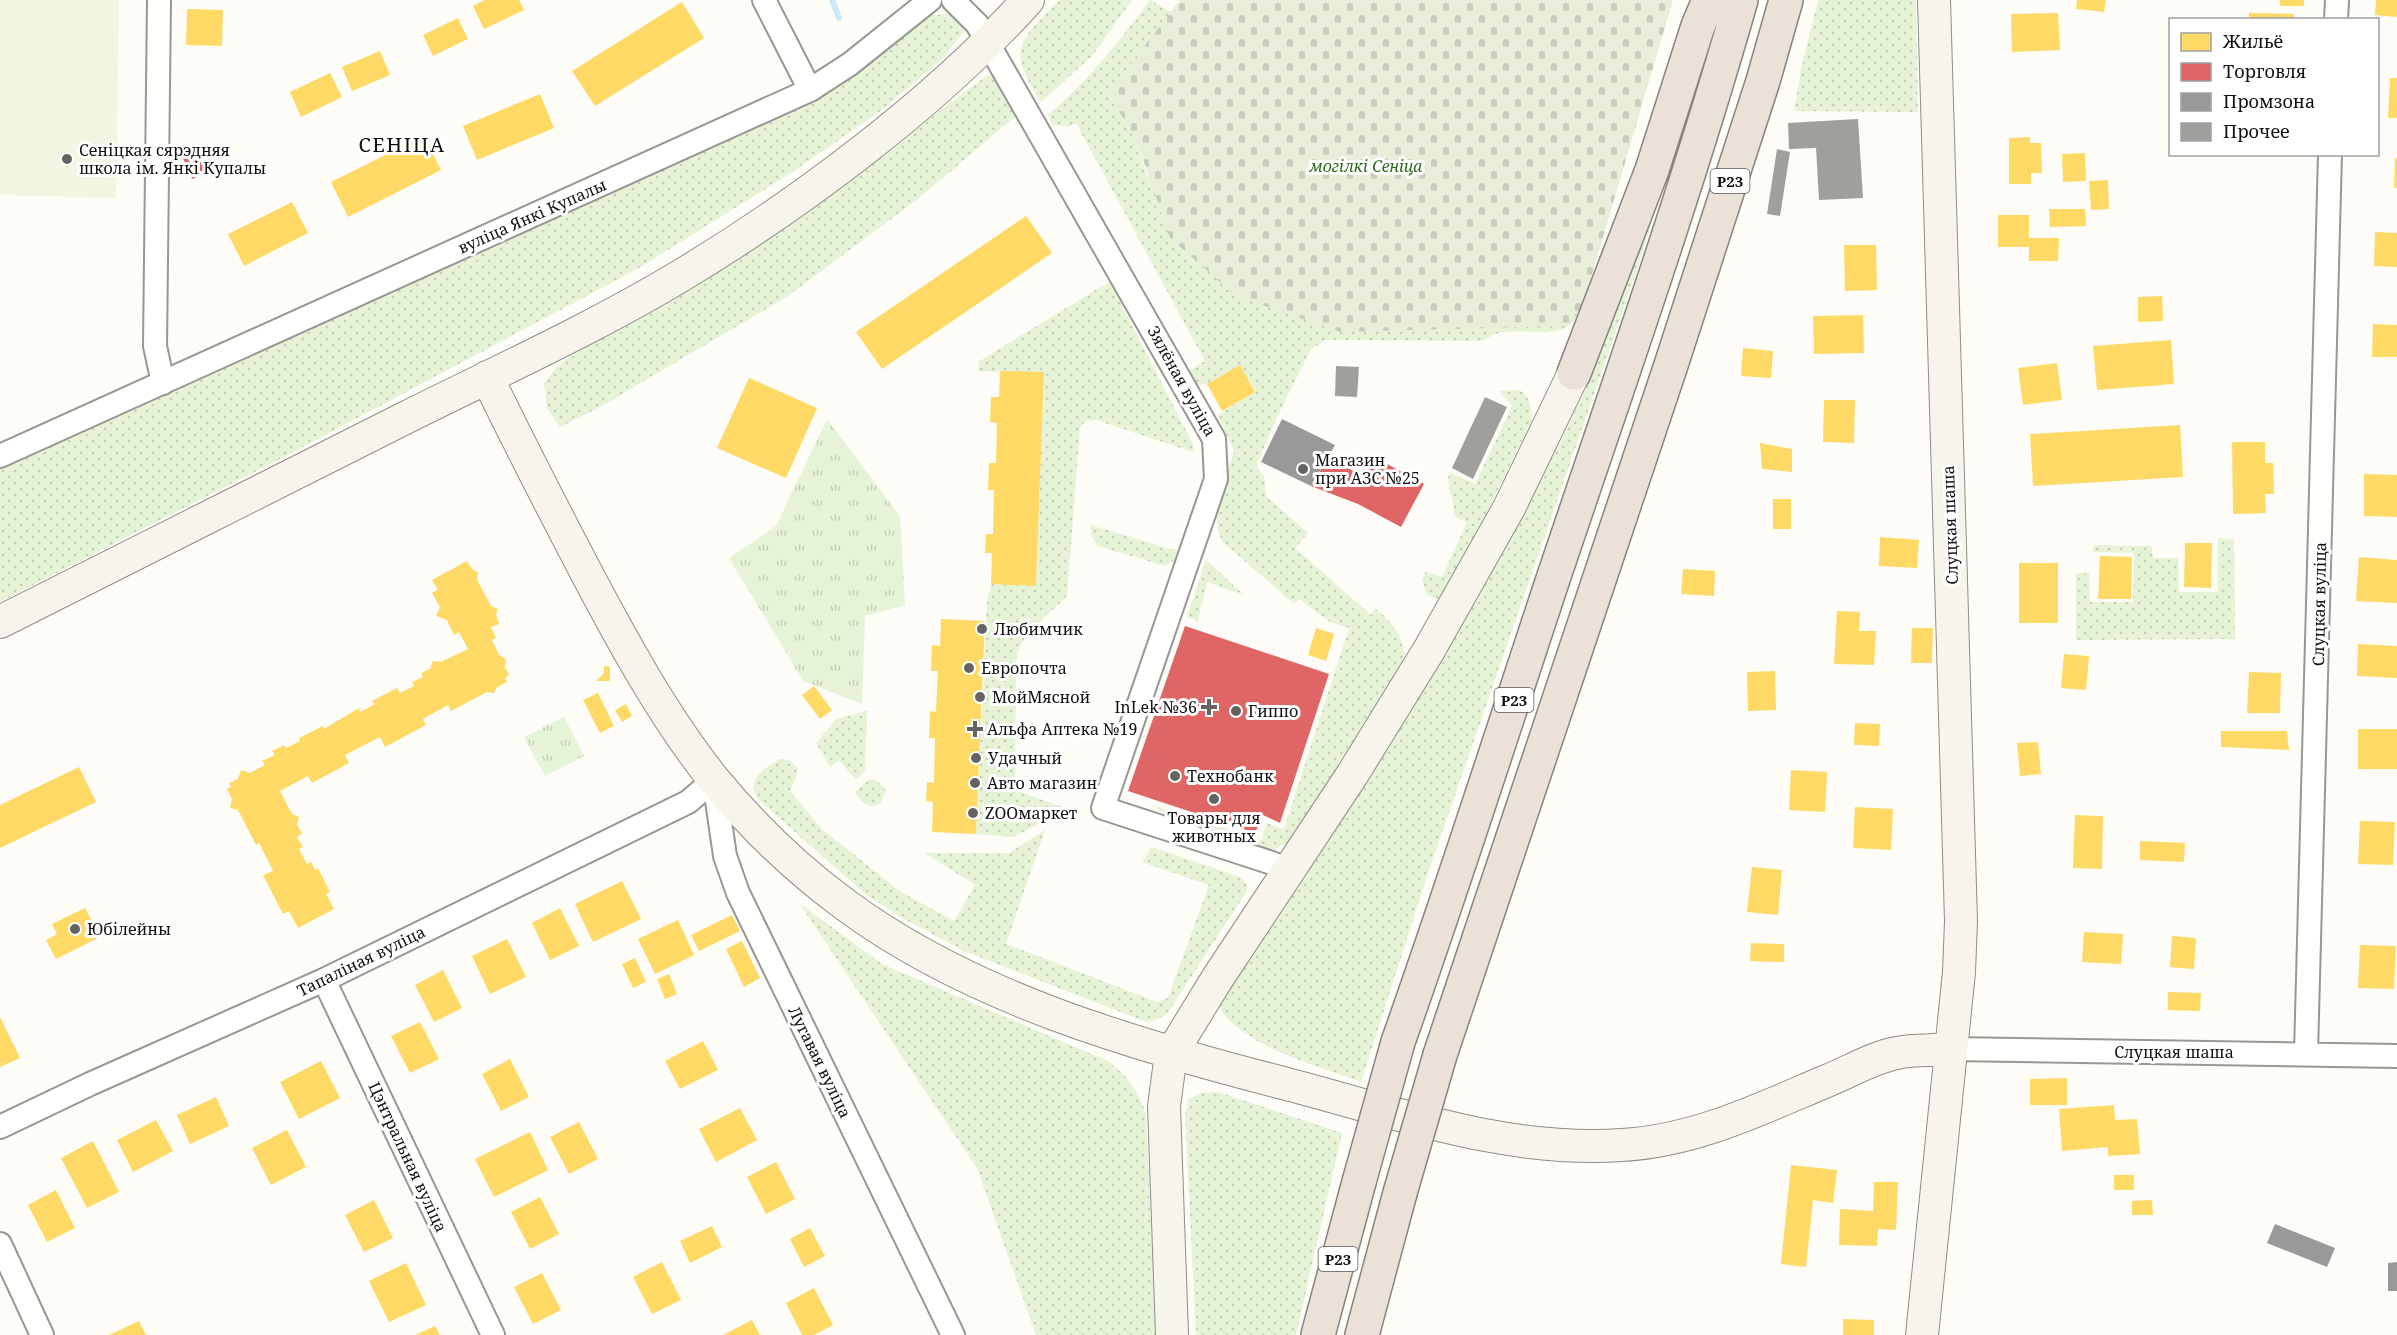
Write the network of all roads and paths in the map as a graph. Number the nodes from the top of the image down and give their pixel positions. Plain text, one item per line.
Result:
1 (159, 0) edge
2 (764, 0) edge
3 (930, 0) edge
4 (953, 0) edge
5 (1029, 0) edge
6 (1709, 0) edge
7 (1741, 0) edge
8 (1786, 0) edge
9 (1934, 0) edge
10 (2337, 0) edge
11 (2336, 18) edge
12 (987, 43) junction
13 (810, 90) junction
14 (2330, 156) edge
15 (1574, 373) joint
16 (487, 377) junction
17 (163, 383) junction
18 (0, 456) edge
19 (0, 622) edge
20 (714, 780) junction
21 (1289, 871) junction
22 (324, 980) junction
23 (1951, 1049) junction
24 (2306, 1053) junction
25 (1171, 1054) junction
26 (2397, 1056) edge
27 (0, 1127) edge
28 (0, 1244) edge
29 (42, 1335) edge
30 (493, 1335) edge
31 (953, 1335) edge
32 (1172, 1335) edge
33 (1318, 1335) edge
34 (1362, 1335) edge
35 (1922, 1335) edge

1 - 17 street
2 - 13 street
3 - 13 street, вуліца Янкі Купалы
4 - 12 street
5 - 12 street
6 - 15 highway
7 - 33 highway, Р23, bridge
8 - 34 highway, Р23, bridge
9 - 23 street, Слуцкая шаша
10 - 11 street
12 - 16 street
12 - 21 street, Зялёная вуліца
13 - 17 street, вуліца Янкі Купалы
14 - 24 street, Слуцкая вуліца
15 - 21 street
16 - 19 street
16 - 20 street
17 - 18 street, вуліца Янкі Купалы
20 - 22 street, Тапаліная вуліца
20 - 25 street
20 - 31 street, Лугавая вуліца
21 - 25 street
22 - 27 street, Тапаліная вуліца
22 - 30 street, Цэнтральная вуліца
23 - 24 street, Слуцкая шаша
23 - 25 street
23 - 35 street, Слуцкая шаша
24 - 26 street, Слуцкая шаша
25 - 32 street
28 - 29 street

